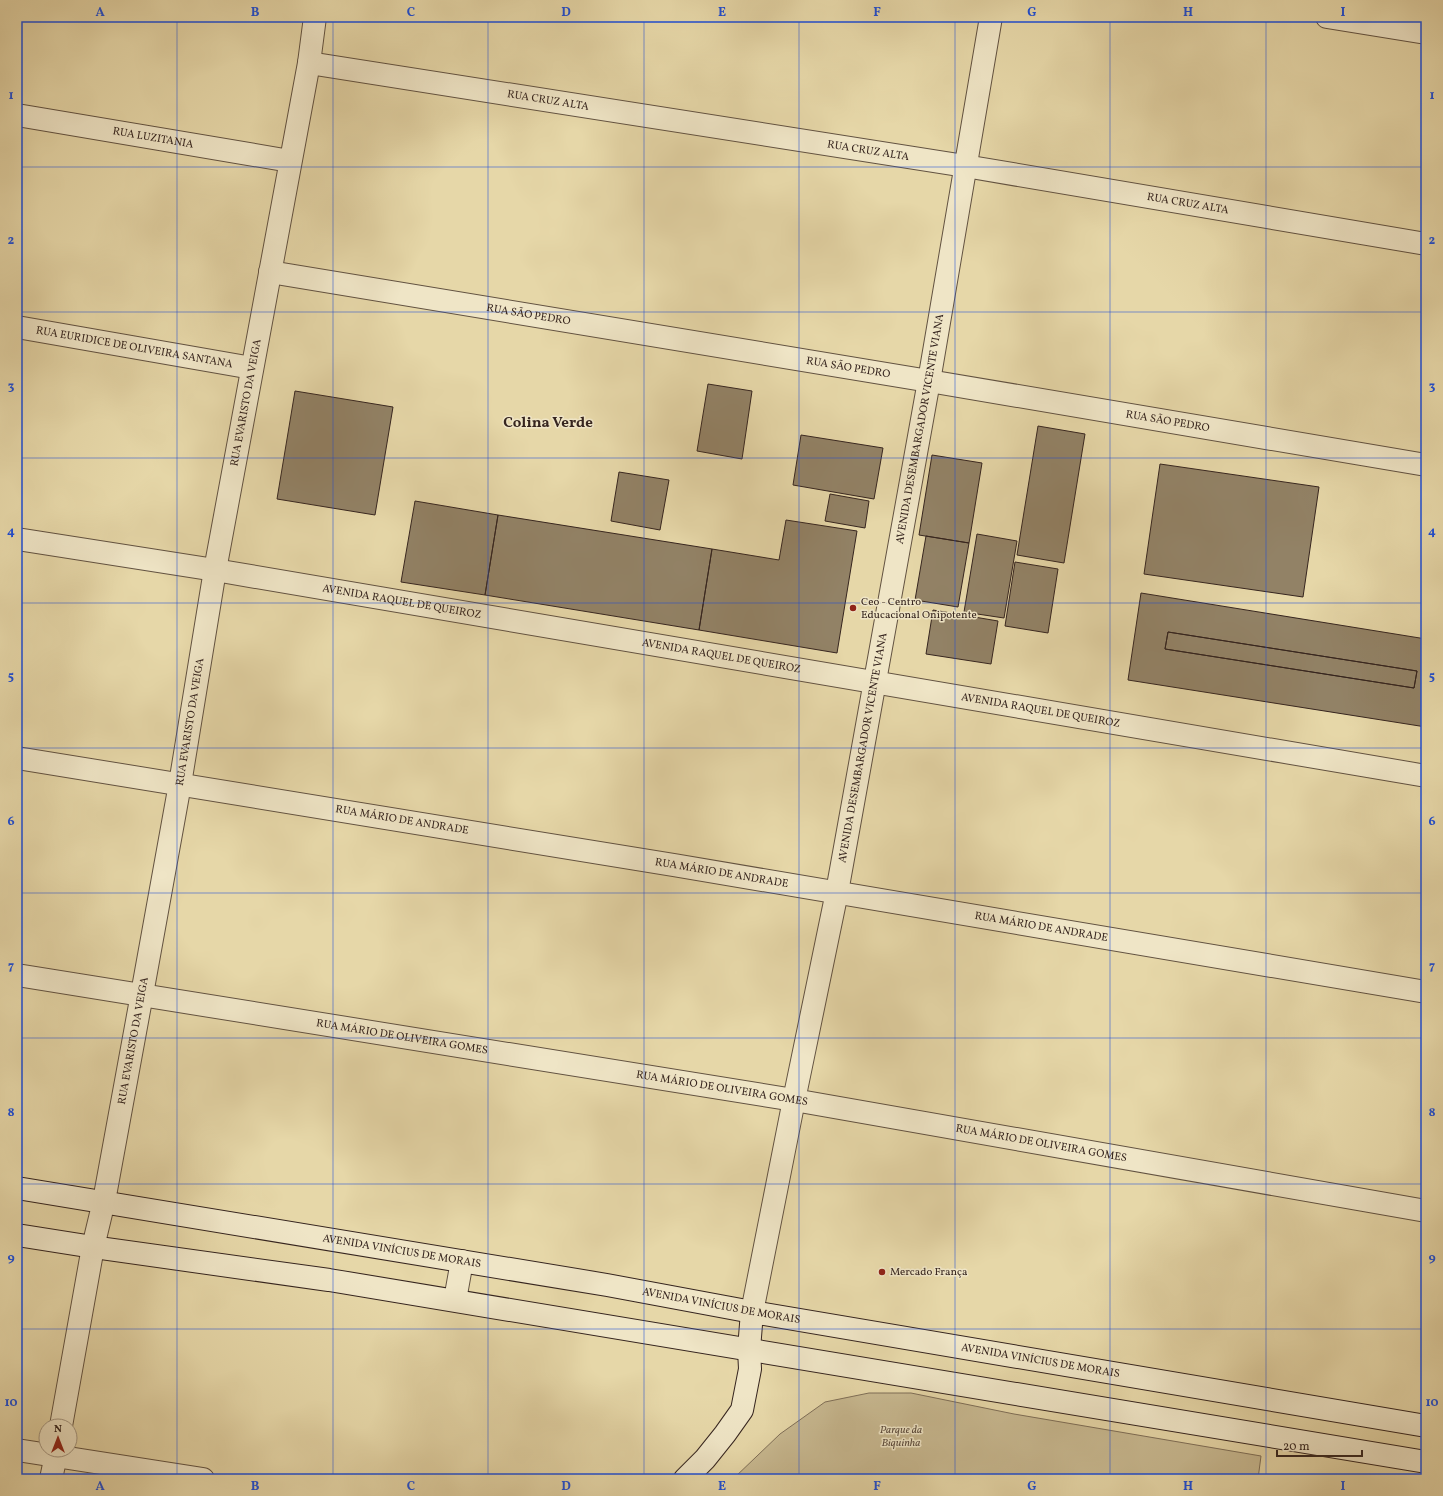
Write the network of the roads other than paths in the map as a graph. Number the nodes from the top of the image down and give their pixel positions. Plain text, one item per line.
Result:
1 (315, 17) edge
2 (991, 17) edge
3 (1327, 17) edge
4 (1426, 33) edge
5 (309, 63) junction
6 (17, 114) edge
7 (290, 161) junction
8 (965, 166) junction
9 (1426, 244) edge
10 (270, 272) junction
11 (17, 327) edge
12 (252, 368) junction
13 (929, 381) junction
14 (1426, 465) edge
15 (17, 538) edge
16 (215, 570) junction
17 (875, 683) junction
18 (17, 758) edge
19 (1426, 776) edge
20 (180, 784) junction
21 (837, 892) junction
22 (17, 975) edge
23 (1426, 992) edge
24 (142, 994) junction
25 (794, 1100) junction
26 (17, 1188) edge
27 (104, 1201) junction
28 (1426, 1211) edge
29 (17, 1235) edge
30 (93, 1247) junction
31 (462, 1261) junction
32 (455, 1300) junction
33 (752, 1312) junction
34 (749, 1349) junction
35 (62, 1418) edge
36 (1426, 1426) edge
37 (17, 1450) edge
38 (38, 1452) edge
39 (78, 1457) edge
40 (55, 1458) edge
41 (1426, 1462) edge
42 (51, 1479) edge
43 (203, 1479) edge
44 (685, 1479) edge

1 - 5 street, RUA EVARISTO DA VEIGA
2 - 8 street, AVENIDA DESEMBARGADOR VICENTE VIANA
3 - 4 street
5 - 7 street, RUA EVARISTO DA VEIGA
5 - 8 street, RUA CRUZ ALTA
6 - 7 street, RUA LUZITANIA
7 - 10 street, RUA EVARISTO DA VEIGA
8 - 9 street, RUA CRUZ ALTA
8 - 13 street, AVENIDA DESEMBARGADOR VICENTE VIANA
10 - 12 street, RUA EVARISTO DA VEIGA
10 - 13 street, RUA SÃO PEDRO
11 - 12 street, RUA EURIDICE DE OLIVEIRA SANTANA
12 - 16 street, RUA EVARISTO DA VEIGA
13 - 14 street, RUA SÃO PEDRO
13 - 17 street, AVENIDA DESEMBARGADOR VICENTE VIANA
15 - 16 street, AVENIDA RAQUEL DE QUEIROZ
16 - 17 street, AVENIDA RAQUEL DE QUEIROZ
16 - 20 street, RUA EVARISTO DA VEIGA
17 - 19 street, AVENIDA RAQUEL DE QUEIROZ
17 - 21 street, AVENIDA DESEMBARGADOR VICENTE VIANA
18 - 20 street, RUA MÁRIO DE ANDRADE
20 - 21 street, RUA MÁRIO DE ANDRADE
20 - 24 street, RUA EVARISTO DA VEIGA
21 - 23 street, RUA MÁRIO DE ANDRADE
21 - 25 street, AVENIDA DESEMBARGADOR VICENTE VIANA
22 - 24 street, RUA MÁRIO DE OLIVEIRA GOMES
24 - 25 street, RUA MÁRIO DE OLIVEIRA GOMES
24 - 27 street, RUA EVARISTO DA VEIGA
25 - 28 street, RUA MÁRIO DE OLIVEIRA GOMES
25 - 33 street, AVENIDA DESEMBARGADOR VICENTE VIANA
26 - 27 street, AVENIDA VINÍCIUS DE MORAIS
27 - 30 street, RUA EVARISTO DA VEIGA
27 - 31 street, AVENIDA VINÍCIUS DE MORAIS
29 - 30 street
30 - 32 street
30 - 35 street, RUA EVARISTO DA VEIGA
31 - 32 street
31 - 33 street, AVENIDA VINÍCIUS DE MORAIS
32 - 34 street
33 - 34 street, AVENIDA DESEMBARGADOR VICENTE VIANA
33 - 36 street, AVENIDA VINÍCIUS DE MORAIS
34 - 41 street
34 - 44 street, AVENIDA DESEMBARGADOR VICENTE VIANA
37 - 38 street
39 - 43 street
40 - 42 street

